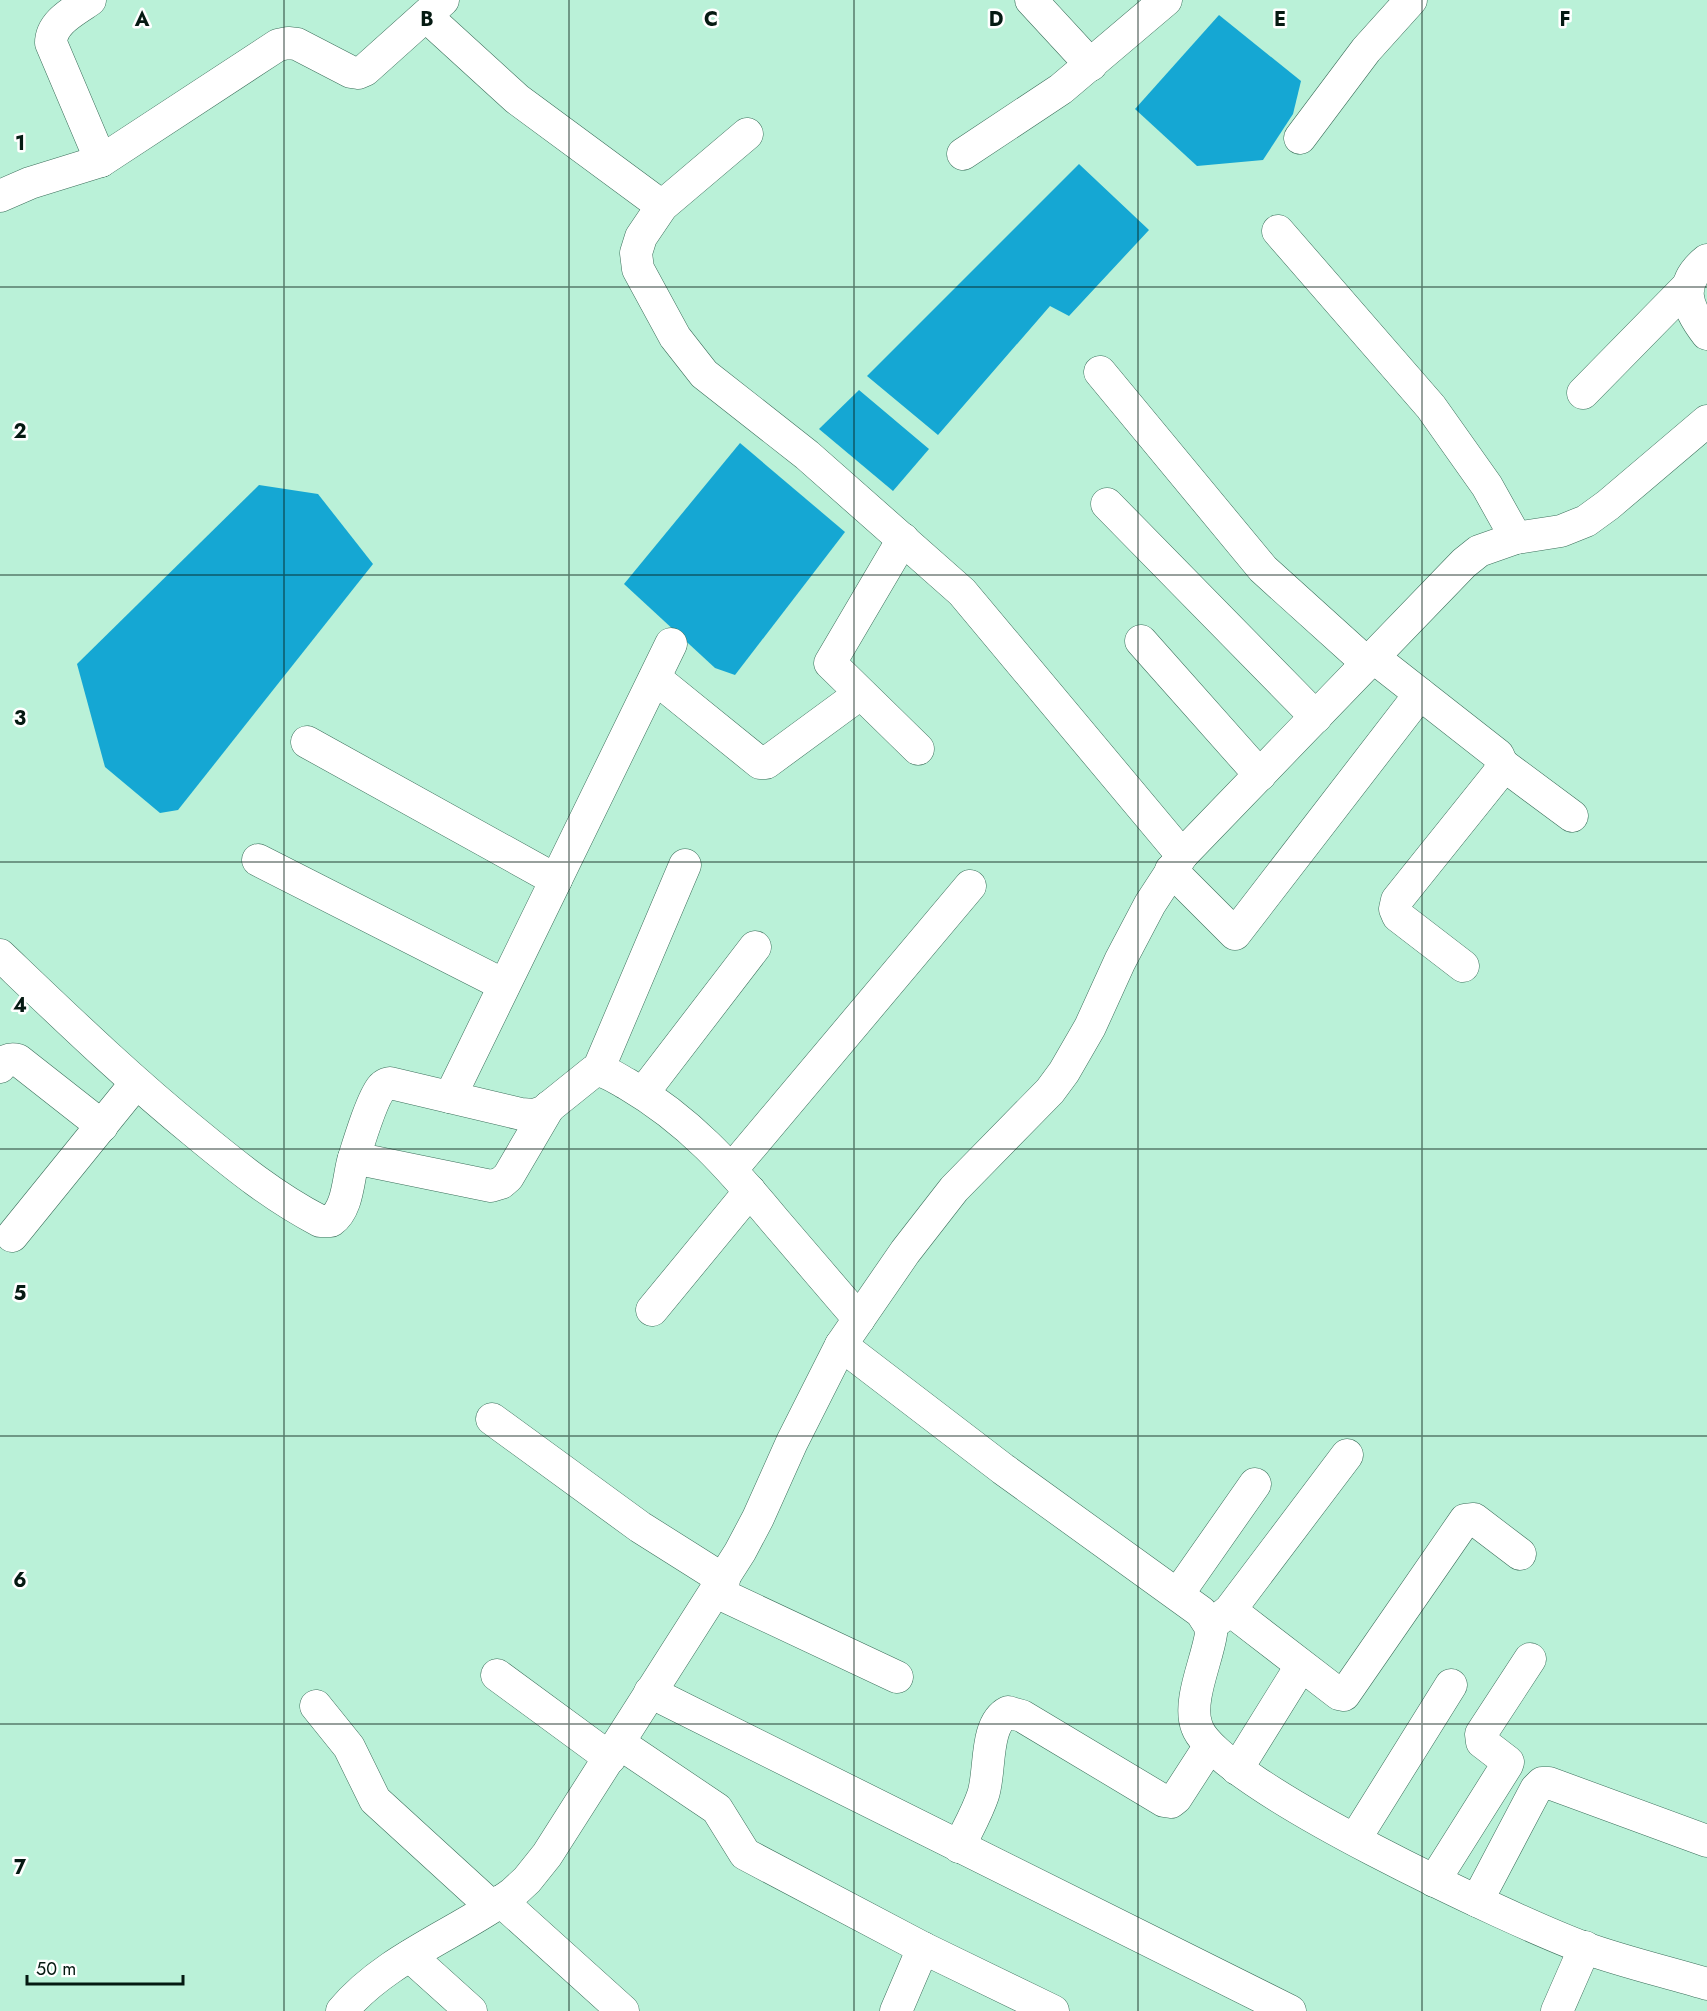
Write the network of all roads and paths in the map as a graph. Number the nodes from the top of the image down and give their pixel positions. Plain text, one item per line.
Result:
1 (90, 0) edge
2 (1031, 0) edge
3 (1166, 0) edge
4 (1411, 0) edge
5 (434, 8) edge
6 (1091, 65) junction
7 (747, 134) dead end
8 (1300, 138) dead end
9 (963, 154) dead end
10 (101, 161) junction
11 (0, 196) edge
12 (662, 206) junction
13 (1278, 231) dead end
14 (1707, 260) edge
15 (1687, 287) junction
16 (1707, 334) edge
17 (1100, 372) dead end
18 (1583, 393) dead end
19 (1707, 421) edge
20 (1107, 504) dead end
21 (1516, 538) junction
22 (903, 539) junction
23 (1141, 641) dead end
24 (671, 644) dead end
25 (1370, 660) junction
26 (655, 678) junction
27 (860, 694) junction
28 (1420, 694) junction
29 (1316, 717) junction
30 (307, 742) dead end
31 (918, 749) dead end
32 (1502, 764) junction
33 (1260, 775) junction
34 (1572, 816) dead end
35 (258, 860) dead end
36 (1177, 862) junction
37 (685, 865) dead end
38 (556, 880) junction
39 (970, 886) dead end
40 (755, 947) dead end
41 (0, 955) edge
42 (1463, 966) dead end
43 (504, 985) junction
44 (0, 1067) edge
45 (598, 1070) junction
46 (136, 1083) junction
47 (643, 1093) junction
48 (450, 1097) junction
49 (549, 1107) junction
50 (102, 1126) junction
51 (354, 1158) junction
52 (741, 1180) junction
53 (12, 1236) dead end
54 (652, 1310) dead end
55 (859, 1319) junction
56 (841, 1345) junction
57 (492, 1419) dead end
58 (1347, 1455) dead end
59 (1255, 1484) dead end
60 (1520, 1554) dead end
61 (720, 1586) junction
62 (1178, 1594) junction
63 (1220, 1618) junction
64 (1530, 1659) dead end
65 (1301, 1666) junction
66 (497, 1675) dead end
67 (897, 1677) dead end
68 (1451, 1685) dead end
69 (650, 1692) junction
70 (316, 1706) dead end
71 (1209, 1747) junction
72 (615, 1750) junction
73 (1237, 1769) junction
74 (1355, 1839) junction
75 (1707, 1841) edge
76 (959, 1847) junction
77 (1434, 1881) junction
78 (1477, 1901) junction
79 (496, 1904) junction
80 (1585, 1947) junction
81 (923, 1948) junction
82 (410, 1956) junction
83 (1707, 1984) edge
84 (342, 2011) edge
85 (471, 2011) edge
86 (622, 2011) edge
87 (896, 2011) edge
88 (1053, 2011) edge
89 (1290, 2011) edge
90 (1557, 2011) edge

1 - 10 street
2 - 6 street
3 - 6 street
4 - 8 street
5 - 10 street
5 - 12 street
6 - 9 street
7 - 12 street
10 - 11 street
12 - 22 street
13 - 21 street
14 - 15 street
15 - 16 street
15 - 18 street
17 - 25 street
19 - 21 street
20 - 29 street
21 - 25 street
22 - 27 street
22 - 36 street
23 - 33 street
24 - 26 street
25 - 28 street
25 - 29 street
26 - 27 street
26 - 38 street
27 - 31 street
28 - 32 street
28 - 36 street
29 - 33 street
30 - 38 street
32 - 34 street
32 - 42 street
33 - 36 street
35 - 43 street
36 - 55 street
37 - 45 street
38 - 43 street
39 - 52 street
40 - 47 street
41 - 46 street
43 - 48 street
44 - 50 street
45 - 47 street
45 - 49 street
46 - 50 street
46 - 51 street
47 - 52 street
48 - 49 street
48 - 51 street
49 - 51 street
50 - 53 street
52 - 54 street
52 - 55 street
55 - 56 street
56 - 61 street
56 - 62 street
57 - 61 street
58 - 63 street
59 - 62 street
60 - 65 street
61 - 67 street
61 - 69 street
62 - 63 street
63 - 65 street
63 - 71 street
64 - 77 street
65 - 73 street
66 - 72 street
68 - 74 street
69 - 72 street
69 - 76 street
70 - 79 street
71 - 73 street
71 - 76 street
72 - 79 street
72 - 81 street
73 - 74 street
74 - 77 street
75 - 78 street
76 - 89 street
77 - 78 street
78 - 80 street
79 - 82 street
79 - 86 street
80 - 83 street
80 - 90 street
81 - 87 street
81 - 88 street
82 - 84 street
82 - 85 street

